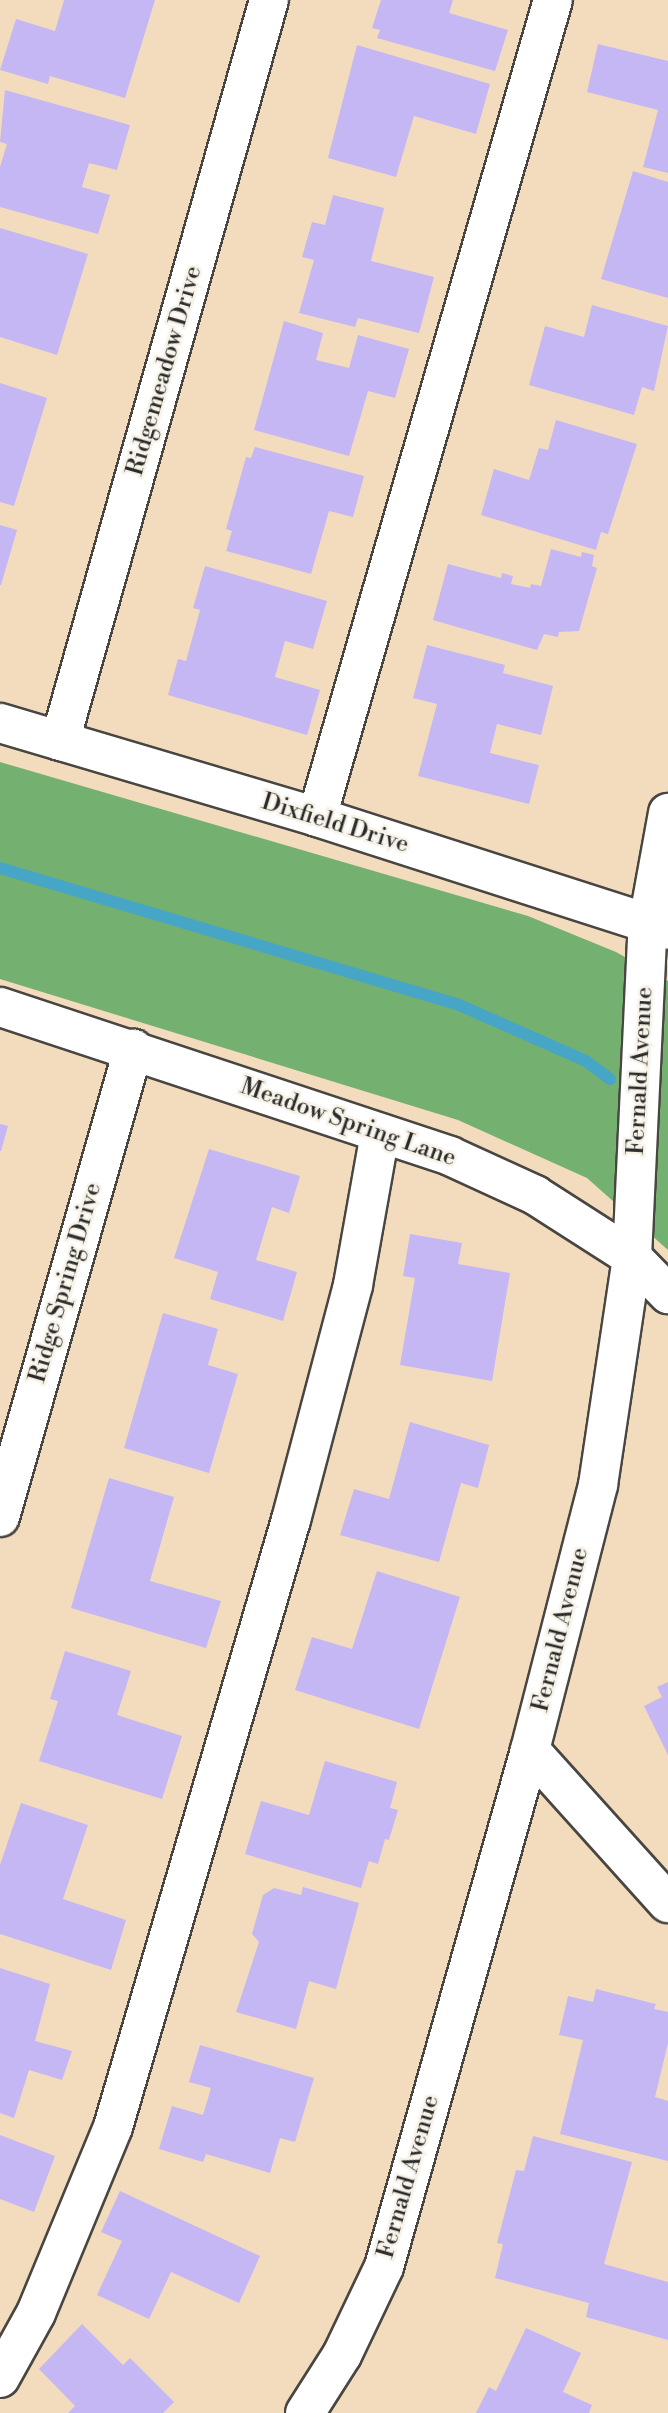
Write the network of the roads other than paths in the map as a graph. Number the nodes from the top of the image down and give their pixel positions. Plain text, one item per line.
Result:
1 (269, 0) edge
2 (553, 0) edge
3 (0, 723) edge
4 (60, 741) junction
5 (668, 813) edge
6 (317, 817) junction
7 (658, 927) edge
8 (0, 1007) edge
9 (133, 1049) junction
10 (380, 1133) junction
11 (632, 1258) junction
12 (668, 1294) edge
13 (0, 1517) edge
14 (530, 1750) junction
15 (668, 1903) edge
16 (0, 2378) edge
17 (305, 2413) edge

1 - 4 street, Ridgemeadow Drive
2 - 6 street
3 - 4 street, Dixfield Drive
4 - 6 street, Dixfield Drive
5 - 7 street, Fernald Avenue
6 - 7 street, Dixfield Drive
7 - 11 street, Fernald Avenue
8 - 9 street, Meadow Spring Lane
9 - 10 street, Meadow Spring Lane
9 - 13 street, Ridge Spring Drive
10 - 11 street, Meadow Spring Lane
10 - 16 street
11 - 12 street, Meadow Spring Lane
11 - 14 street, Fernald Avenue
14 - 15 street
14 - 17 street, Fernald Avenue

